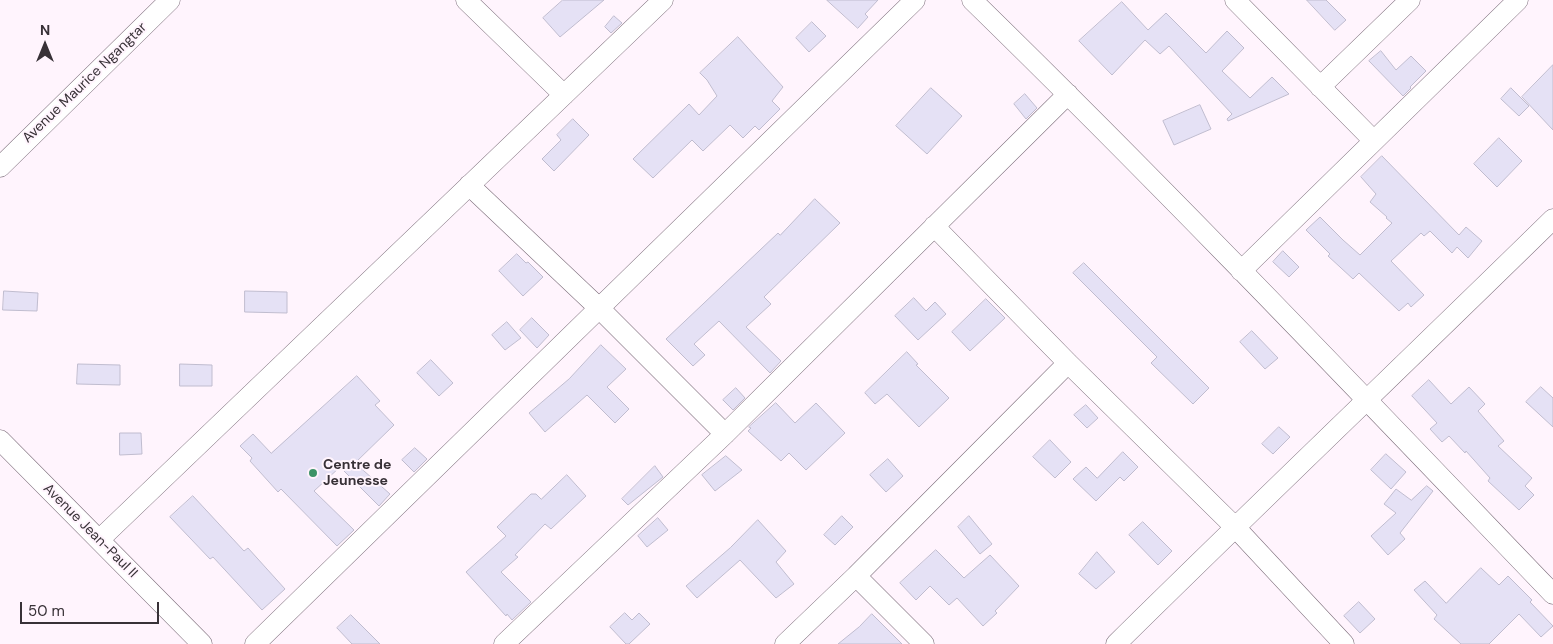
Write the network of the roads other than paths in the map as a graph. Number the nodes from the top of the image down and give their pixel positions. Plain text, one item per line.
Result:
1 (170, 0) edge
2 (466, 0) edge
3 (664, 0) edge
4 (915, 0) edge
5 (972, 0) edge
6 (1234, 0) edge
7 (1410, 0) edge
8 (1518, 0) edge
9 (1320, 87) junction
10 (1068, 94) junction
11 (564, 95) junction
12 (1374, 140) junction
13 (0, 167) edge
14 (469, 185) junction
15 (934, 226) junction
16 (1549, 230) edge
17 (1241, 271) junction
18 (600, 309) junction
19 (1068, 363) junction
20 (1367, 400) junction
21 (725, 434) junction
22 (0, 440) edge
23 (1235, 527) junction
24 (99, 540) junction
25 (856, 576) junction
26 (1553, 594) edge
27 (202, 644) edge
28 (255, 644) edge
29 (504, 644) edge
30 (784, 644) edge
31 (924, 644) edge
32 (1116, 644) edge
33 (1344, 644) edge

1 - 13 street, Avenue Maurice Ngangtar
2 - 11 street
3 - 11 street
4 - 18 street
5 - 10 street
6 - 9 street
7 - 9 street
8 - 12 street
9 - 12 street
10 - 15 street
10 - 17 street
11 - 14 street
12 - 17 street
14 - 18 street
14 - 24 street
15 - 19 street
15 - 21 street
16 - 20 street
17 - 20 street
18 - 21 street
18 - 28 street
19 - 23 street
19 - 25 street
20 - 23 street
20 - 26 street
21 - 29 street
22 - 24 street, Avenue Jean-Paul II
23 - 32 street
23 - 33 street
24 - 27 street, Avenue Jean-Paul II
25 - 30 street
25 - 31 street

